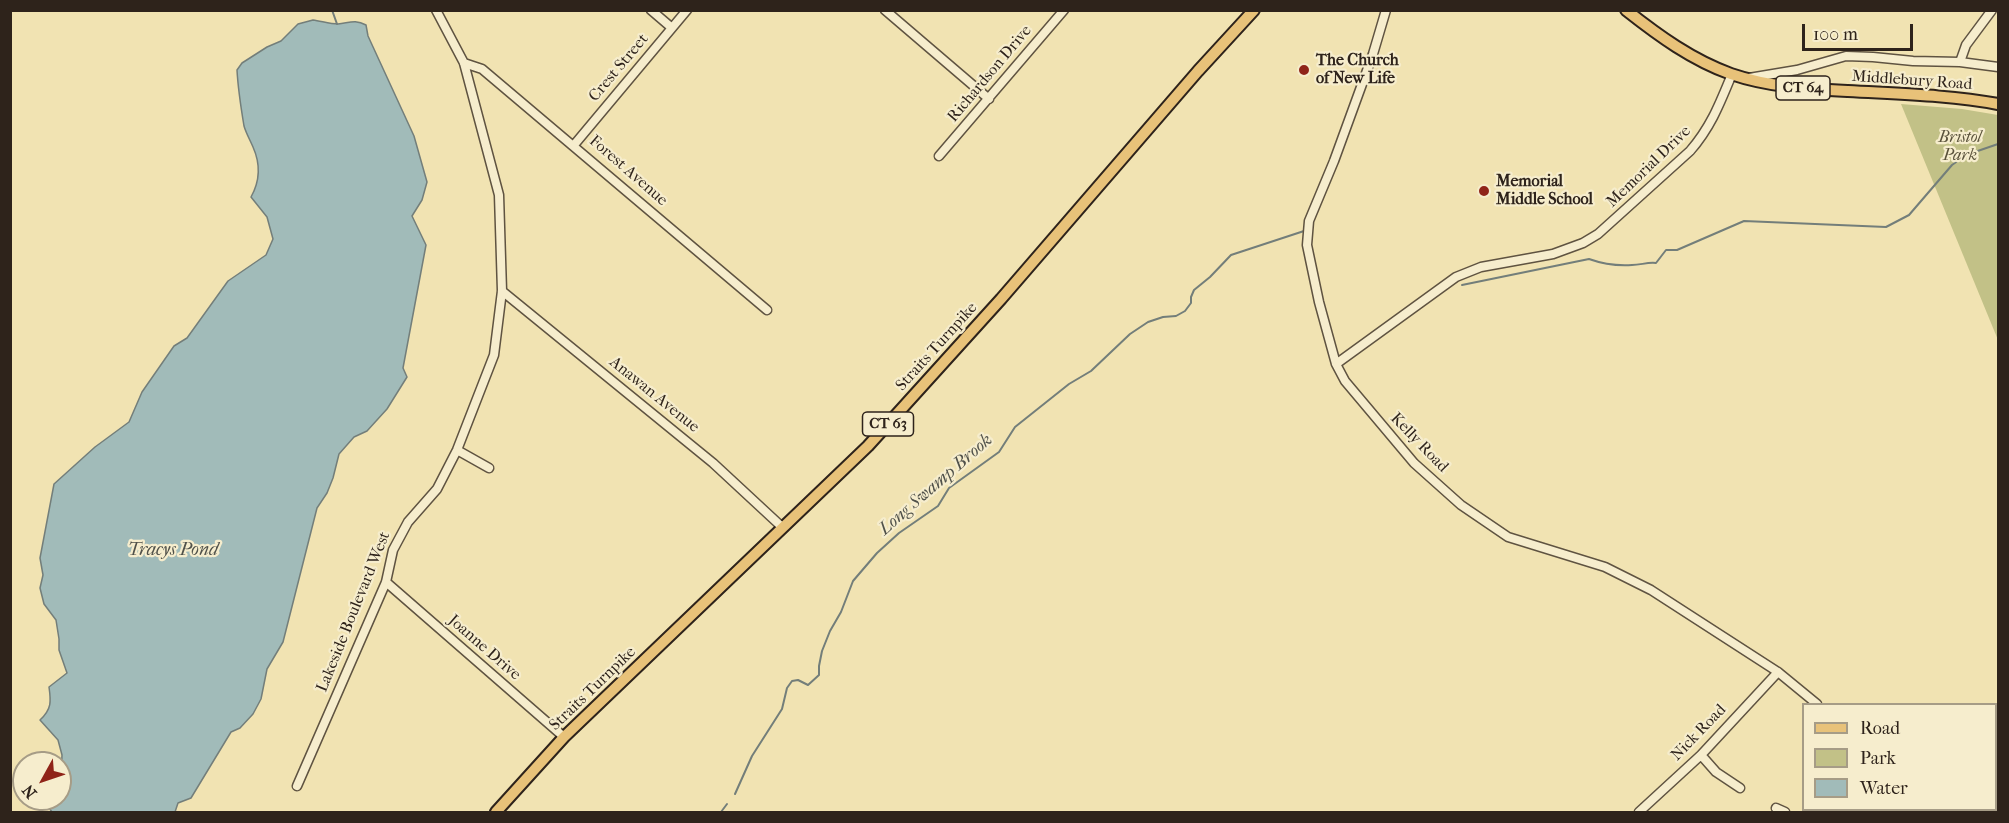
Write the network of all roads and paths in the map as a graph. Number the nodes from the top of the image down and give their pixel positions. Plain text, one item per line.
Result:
1 (436, 10) edge
2 (651, 10) edge
3 (687, 10) edge
4 (885, 10) edge
5 (1064, 10) edge
6 (1254, 10) edge
7 (1386, 10) edge
8 (1626, 10) edge
9 (1992, 10) edge
10 (672, 28) junction
11 (1960, 62) junction
12 (465, 63) junction
13 (1998, 67) edge
14 (1732, 74) junction
15 (1749, 78) junction
16 (989, 99) junction
17 (1998, 104) edge
18 (574, 145) junction
19 (939, 156) dead end
20 (502, 291) junction
21 (767, 310) dead end
22 (1335, 364) junction
23 (457, 450) junction
24 (489, 468) dead end
25 (782, 527) junction
26 (386, 582) junction
27 (1778, 672) junction
28 (1815, 703) edge
29 (564, 737) junction
30 (1701, 755) junction
31 (297, 786) dead end
32 (1740, 788) dead end
33 (496, 813) edge
34 (1639, 813) edge

1 - 12 street, Lakeside Boulevard West
2 - 10 street
3 - 10 street, Crest Street
4 - 16 street
5 - 16 street, Richardson Drive
6 - 25 main road, Straits Turnpike / CT 63
7 - 22 street, Kelly Road
8 - 14 main road, Middlebury Road / CT 64
9 - 11 street
10 - 18 street, Crest Street
11 - 13 street
11 - 15 street
12 - 18 street, Forest Avenue
12 - 20 street, Lakeside Boulevard West
14 - 15 main road, Middlebury Road / CT 64
14 - 22 street, Memorial Drive
15 - 17 main road, Middlebury Road / CT 64
16 - 19 street, Richardson Drive
18 - 21 street, Forest Avenue
20 - 23 street, Lakeside Boulevard West
20 - 25 street, Anawan Avenue
22 - 27 street, Kelly Road
23 - 24 street
23 - 26 street, Lakeside Boulevard West
25 - 29 main road, Straits Turnpike / CT 63
26 - 29 street, Joanne Drive
26 - 31 street, Lakeside Boulevard West
27 - 28 street, Kelly Road
27 - 30 street, Nick Road
29 - 33 main road, Straits Turnpike / CT 63
30 - 32 street
30 - 34 street, Nick Road

